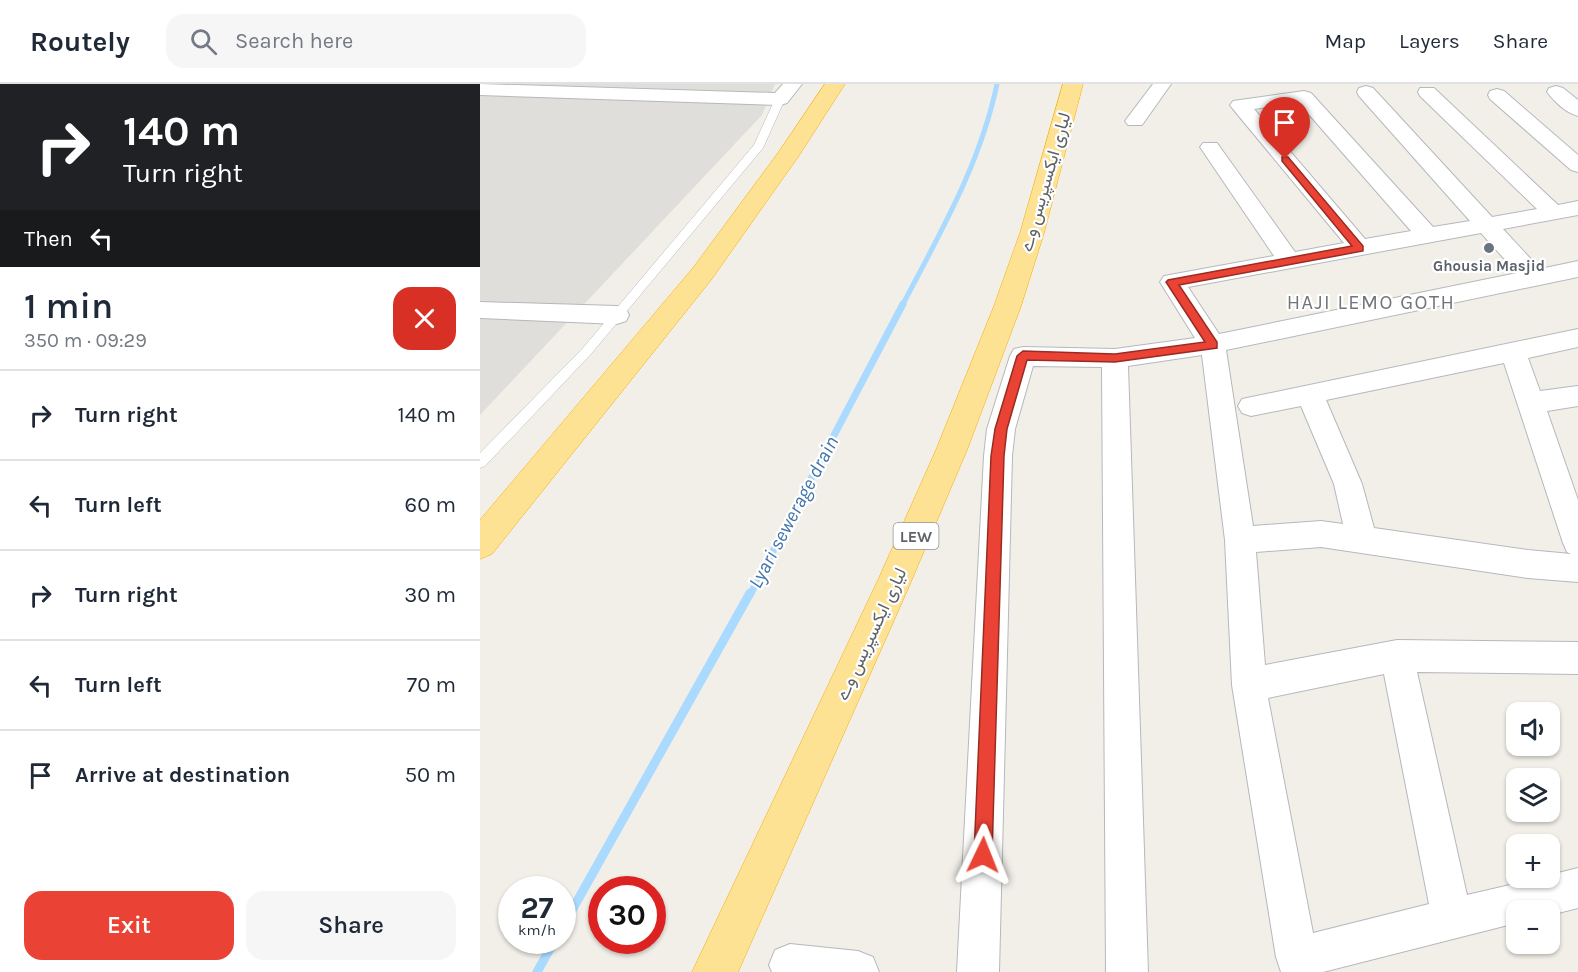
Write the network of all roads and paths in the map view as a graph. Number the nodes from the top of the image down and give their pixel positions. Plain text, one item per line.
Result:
1 (793, 84) edge
2 (834, 84) edge
3 (1073, 84) edge
4 (1162, 84) edge
5 (480, 89) edge
6 (1366, 92) dead end
7 (1427, 92) dead end
8 (1556, 92) dead end
9 (1497, 95) dead end
10 (780, 99) junction
11 (1578, 110) edge
12 (1135, 121) dead end
13 (1210, 147) dead end
14 (1578, 166) edge
15 (1578, 208) edge
16 (1554, 213) junction
17 (1488, 226) junction
18 (1428, 236) junction
19 (1360, 248) junction
20 (1289, 261) junction
21 (1578, 269) edge
22 (1535, 278) junction
23 (480, 310) edge
24 (617, 315) junction
25 (1578, 338) edge
26 (1213, 345) junction
27 (1513, 351) junction
28 (1115, 358) junction
29 (1310, 394) junction
30 (1578, 396) edge
31 (1530, 403) junction
32 (1251, 406) dead end
33 (480, 462) edge
34 (1361, 539) junction
35 (1240, 540) junction
36 (1578, 543) edge
37 (480, 544) edge
38 (1578, 568) edge
39 (1397, 656) junction
40 (1578, 658) edge
41 (1249, 685) junction
42 (1578, 888) edge
43 (1452, 918) junction
44 (1299, 964) edge
45 (790, 966) dead end
46 (716, 972) edge
47 (858, 972) edge
48 (978, 972) edge
49 (1127, 972) edge

1 - 10 street
2 - 37 highway
3 - 46 highway, لیاری ایکسپریس وے / LEW
4 - 12 street
5 - 10 street
6 - 17 street
7 - 16 street
8 - 11 street
9 - 14 street
10 - 24 lane
13 - 20 street
15 - 16 street
16 - 17 street
17 - 18 street
17 - 22 street
18 - 19 street
18 - 19 street
19 - 20 street
20 - 26 street
21 - 22 street
22 - 26 street
23 - 24 street
24 - 33 lane
25 - 27 street
26 - 28 street
26 - 35 street
27 - 29 street
27 - 31 street
28 - 48 street
28 - 49 street
29 - 32 street
29 - 34 street
30 - 31 street
31 - 36 street
34 - 35 street
34 - 38 street
35 - 41 street
39 - 40 street
39 - 41 street
39 - 43 street
41 - 44 street
42 - 43 street
43 - 44 street
45 - 47 street

